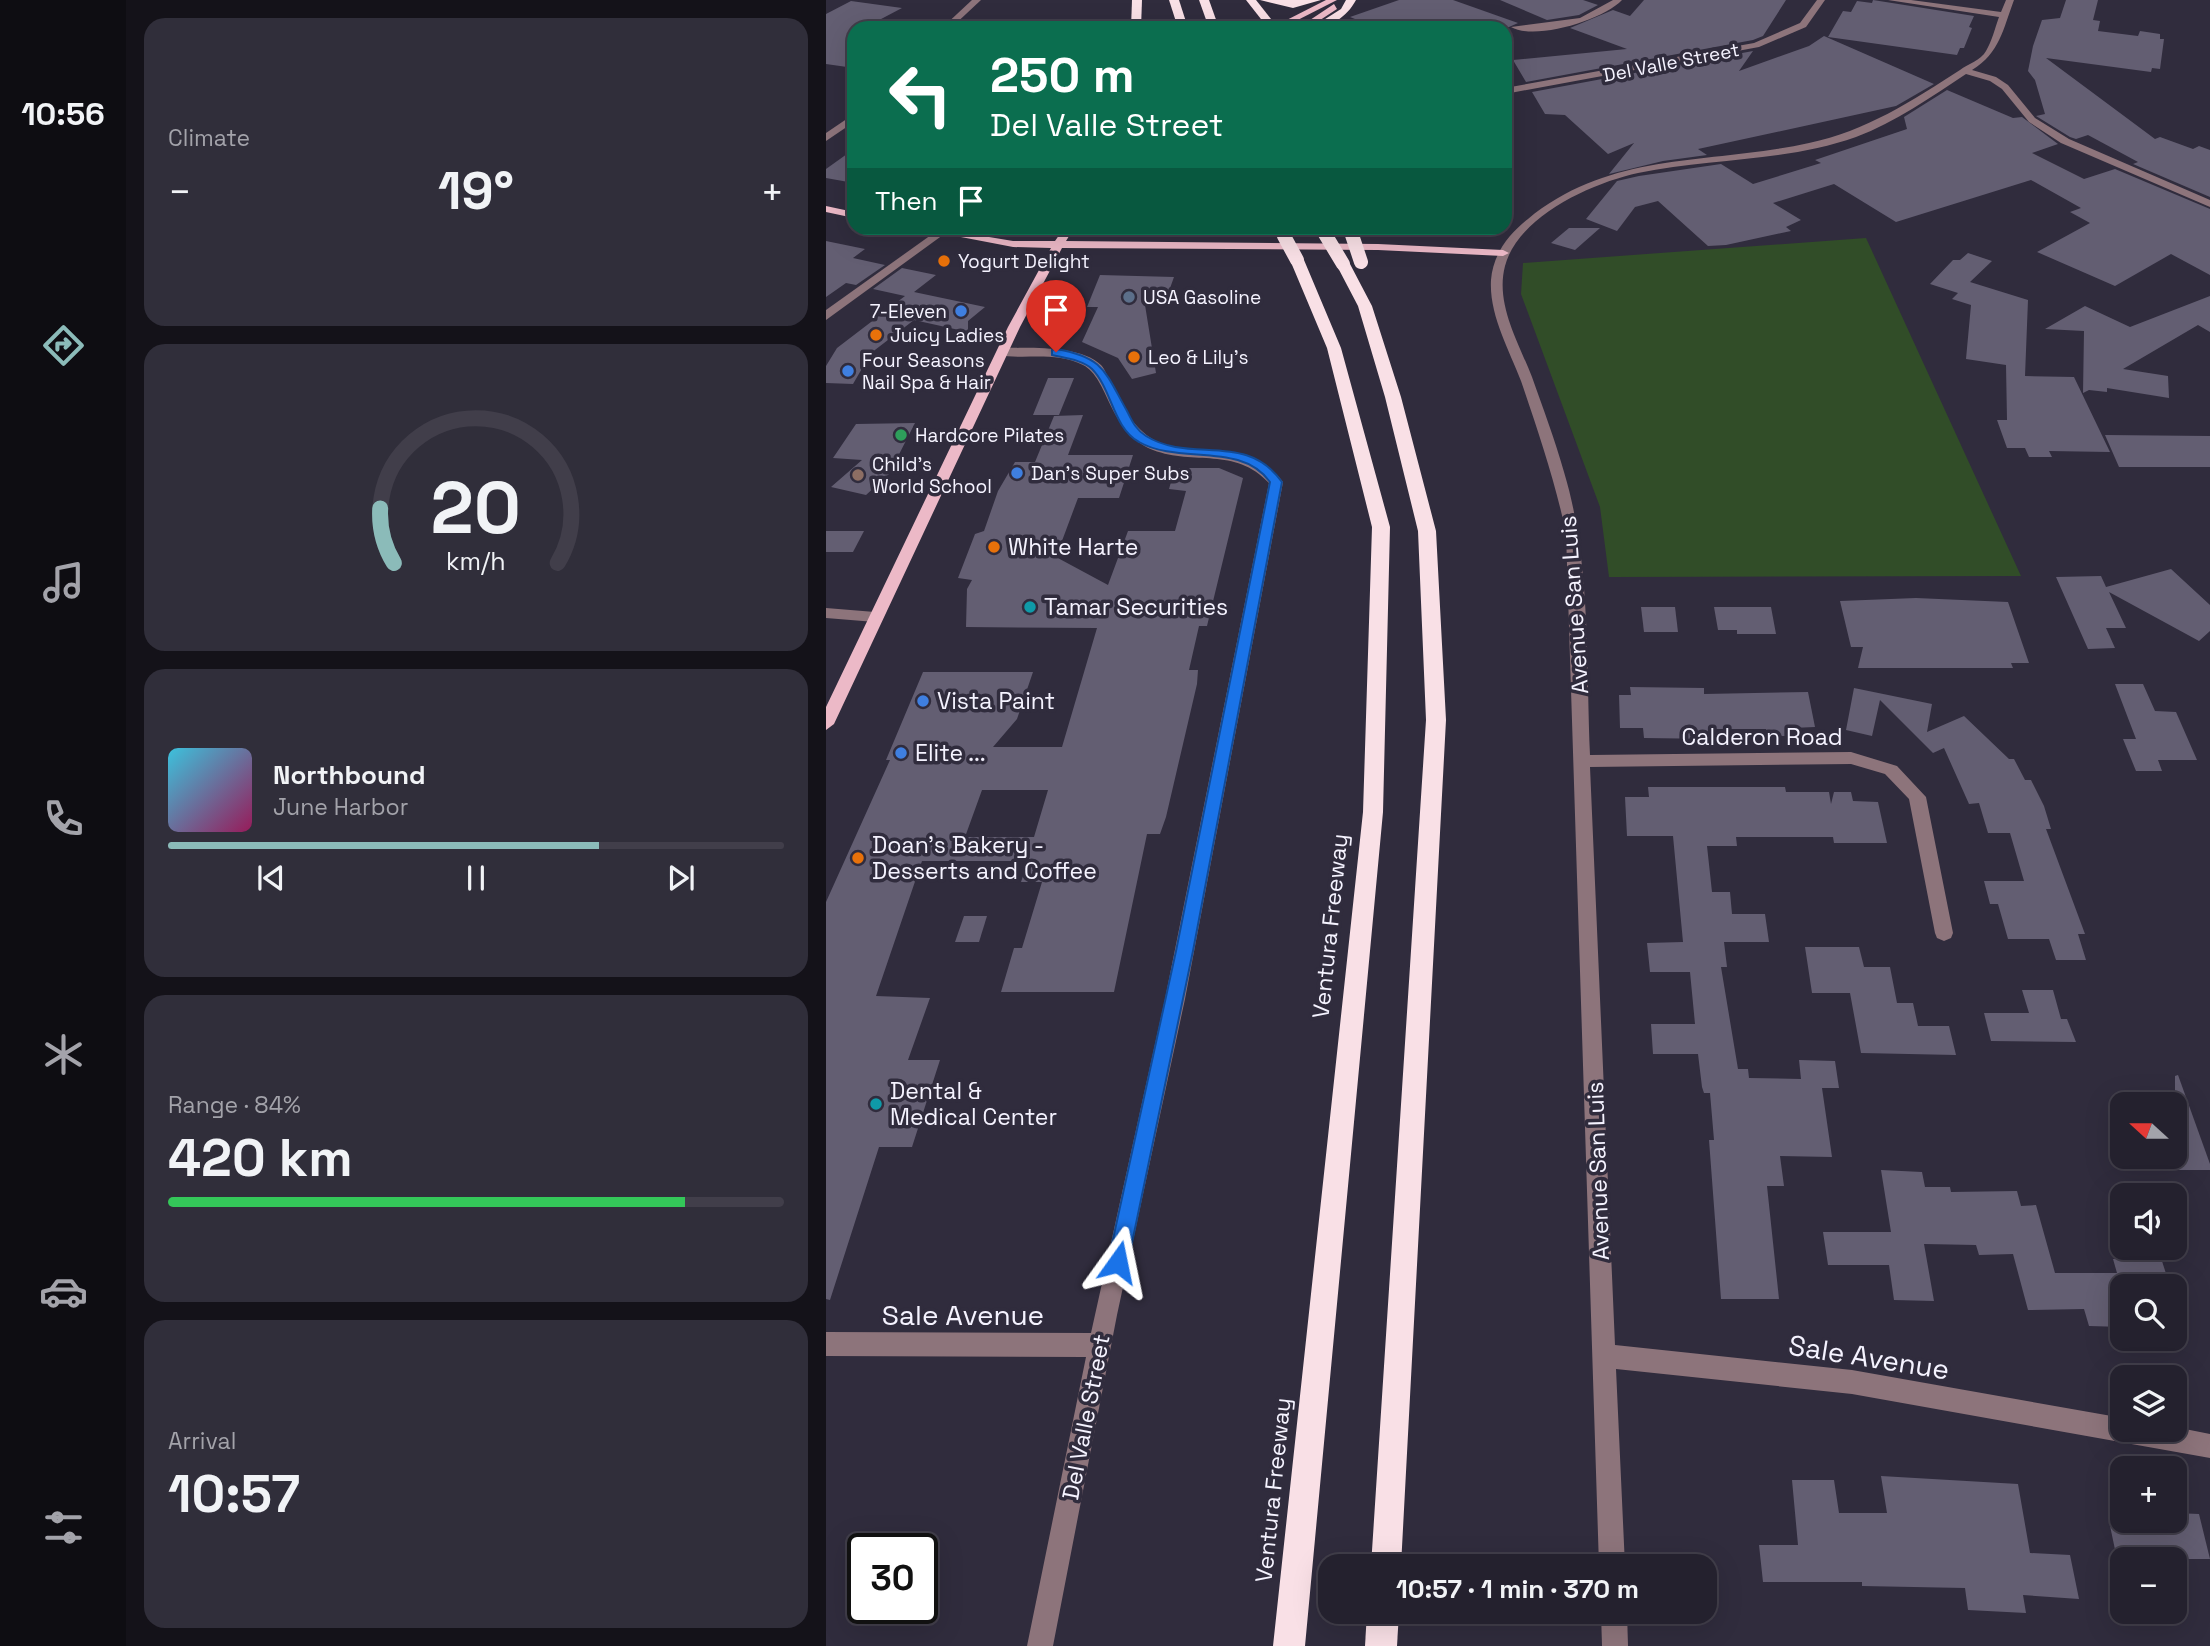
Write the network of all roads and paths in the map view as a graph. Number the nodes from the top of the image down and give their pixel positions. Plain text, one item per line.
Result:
1 (977, 0) edge
2 (1137, 0) edge
3 (1174, 0) edge
4 (1204, 0) edge
5 (1251, 0) edge
6 (1265, 0) edge
7 (1316, 0) edge
8 (1334, 0) edge
9 (1342, 0) edge
10 (1351, 0) edge
11 (1618, 0) edge
12 (1821, 0) edge
13 (1892, 0) edge
14 (2010, 0) edge
15 (2005, 15) junction
16 (954, 21) edge
17 (1136, 21) edge
18 (1181, 21) edge
19 (1212, 21) edge
20 (1268, 21) edge
21 (1289, 21) edge
22 (1312, 21) edge
23 (1327, 21) edge
24 (1515, 27) dead end
25 (1964, 71) junction
26 (1512, 90) edge
27 (847, 122) edge
28 (826, 138) edge
29 (2210, 204) edge
30 (826, 209) edge
31 (847, 214) edge
32 (938, 235) edge
33 (960, 235) edge
34 (1064, 235) edge
35 (1284, 235) edge
36 (1326, 235) edge
37 (1352, 235) edge
38 (1057, 245) junction
39 (1503, 253) junction
40 (1365, 306) junction
41 (826, 316) edge
42 (1002, 352) junction
43 (826, 613) edge
44 (875, 617) junction
45 (826, 723) edge
46 (1582, 761) junction
47 (1944, 933) dead end
48 (826, 1344) edge
49 (1100, 1345) junction
50 (1605, 1356) junction
51 (2110, 1428) edge
52 (2187, 1442) edge
53 (2210, 1446) edge
54 (1387, 1554) edge
55 (1612, 1554) edge
56 (1382, 1624) edge
57 (1614, 1624) edge
58 (1040, 1646) edge
59 (1289, 1646) edge
60 (1381, 1646) edge
61 (1615, 1646) edge

1 - 16 street
2 - 17 highway
3 - 18 highway
4 - 19 highway
5 - 20 highway
6 - 7 highway
8 - 21 main road
9 - 22 main road
10 - 23 highway
11 - 24 street
12 - 26 street, Del Valle Street
13 - 15 street
14 - 15 street
15 - 25 street
25 - 29 street
25 - 39 street
27 - 28 street
30 - 31 main road
32 - 41 street
33 - 38 main road
34 - 38 main road
35 - 59 highway, Ventura Freeway, bridge
36 - 40 highway, bridge
37 - 40 highway, bridge
38 - 39 main road
38 - 42 main road
39 - 46 street, Avenue San Luis
40 - 54 highway
42 - 44 main road
42 - 49 street, Del Valle Street
43 - 44 street
44 - 45 main road
46 - 47 street, Calderon Road
46 - 50 street, Avenue San Luis
48 - 49 street, Sale Avenue
49 - 58 street, Del Valle Street
50 - 51 street, Sale Avenue
50 - 55 street, Avenue San Luis
52 - 53 street, Sale Avenue
56 - 60 highway
57 - 61 street

